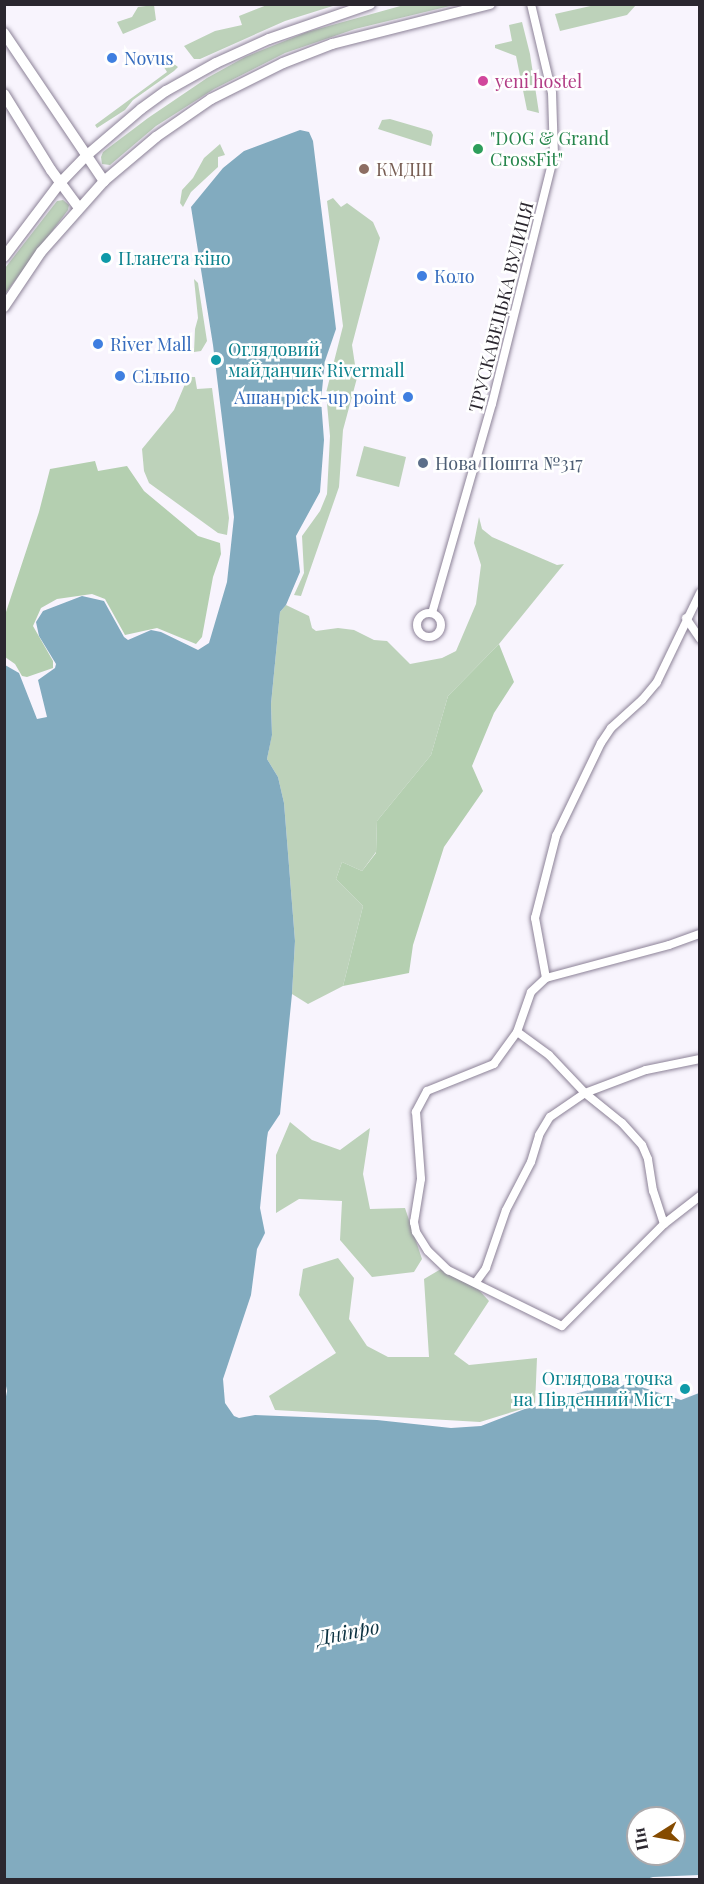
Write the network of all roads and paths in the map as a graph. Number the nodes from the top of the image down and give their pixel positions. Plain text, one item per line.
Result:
1 (370, 4) edge
2 (490, 4) edge
3 (531, 4) edge
4 (4, 33) edge
5 (4, 94) edge
6 (86, 156) junction
7 (104, 181) junction
8 (60, 183) junction
9 (79, 208) junction
10 (4, 257) edge
11 (4, 306) edge
12 (699, 593) edge
13 (432, 613) dead end
14 (686, 618) junction
15 (699, 639) edge
16 (699, 934) edge
17 (546, 978) junction
18 (517, 1032) junction
19 (699, 1059) edge
20 (585, 1093) junction
21 (699, 1196) edge
22 (664, 1224) junction
23 (476, 1282) junction

1 - 6 main road
2 - 7 main road
3 - 13 street, ТРУСКАВЕЦЬКА ВУЛИЦЯ
4 - 6 main road
5 - 8 main road
6 - 7 main road
6 - 8 main road
7 - 9 main road
8 - 9 main road
8 - 10 main road
9 - 11 main road
12 - 14 street
14 - 15 street
14 - 17 street
16 - 17 street
17 - 18 street
18 - 20 street
18 - 23 street
19 - 20 street
20 - 22 street
20 - 23 street
21 - 22 street
22 - 23 street

